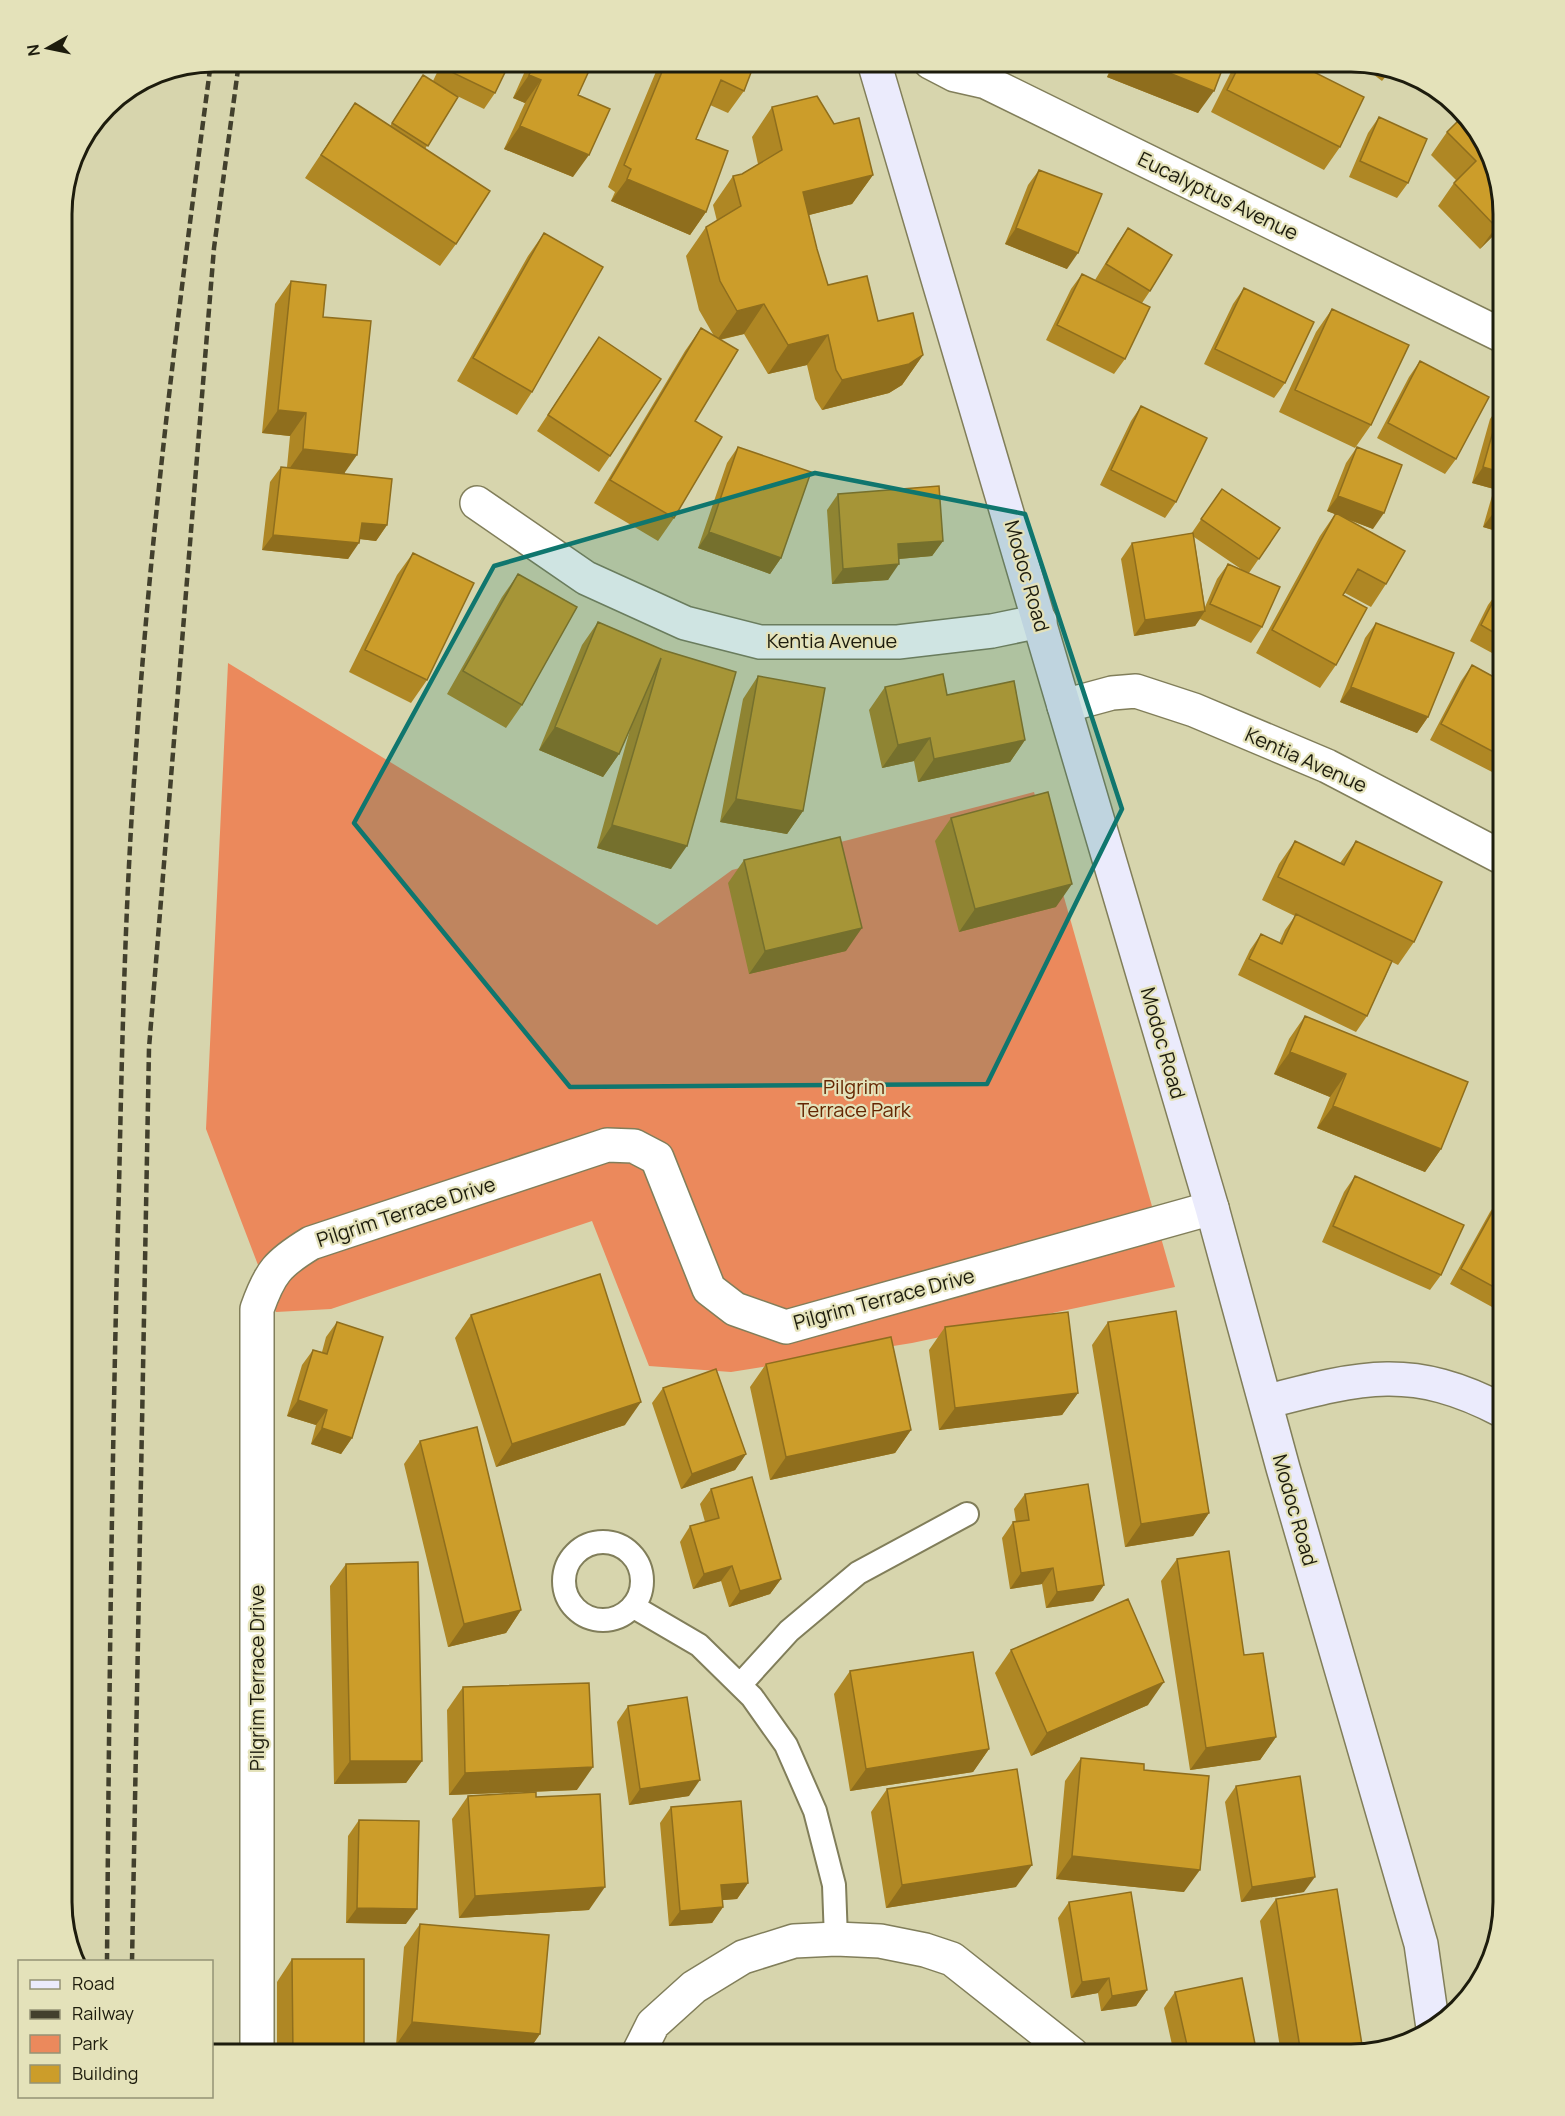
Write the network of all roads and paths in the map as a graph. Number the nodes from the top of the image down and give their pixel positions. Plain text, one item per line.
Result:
1 (877, 72) edge
2 (949, 72) edge
3 (1493, 331) edge
4 (477, 503) dead end
5 (1040, 621) junction
6 (1064, 706) junction
7 (1493, 853) edge
8 (1212, 1208) junction
9 (1265, 1402) junction
10 (1493, 1405) edge
11 (967, 1514) dead end
12 (634, 1607) dead end
13 (740, 1685) junction
14 (836, 1939) junction
15 (1432, 2019) edge
16 (257, 2044) edge
17 (643, 2044) edge
18 (1059, 2044) edge

1 - 5 street, Modoc Road
2 - 3 street, Eucalyptus Avenue
4 - 5 street, Kentia Avenue
5 - 6 street, Modoc Road
6 - 7 street, Kentia Avenue
6 - 8 street, Modoc Road
8 - 9 street, Modoc Road
8 - 16 street, Pilgrim Terrace Drive
9 - 10 street
9 - 15 street, Modoc Road
11 - 13 lane
12 - 13 lane
13 - 14 lane
14 - 17 street
14 - 18 street

